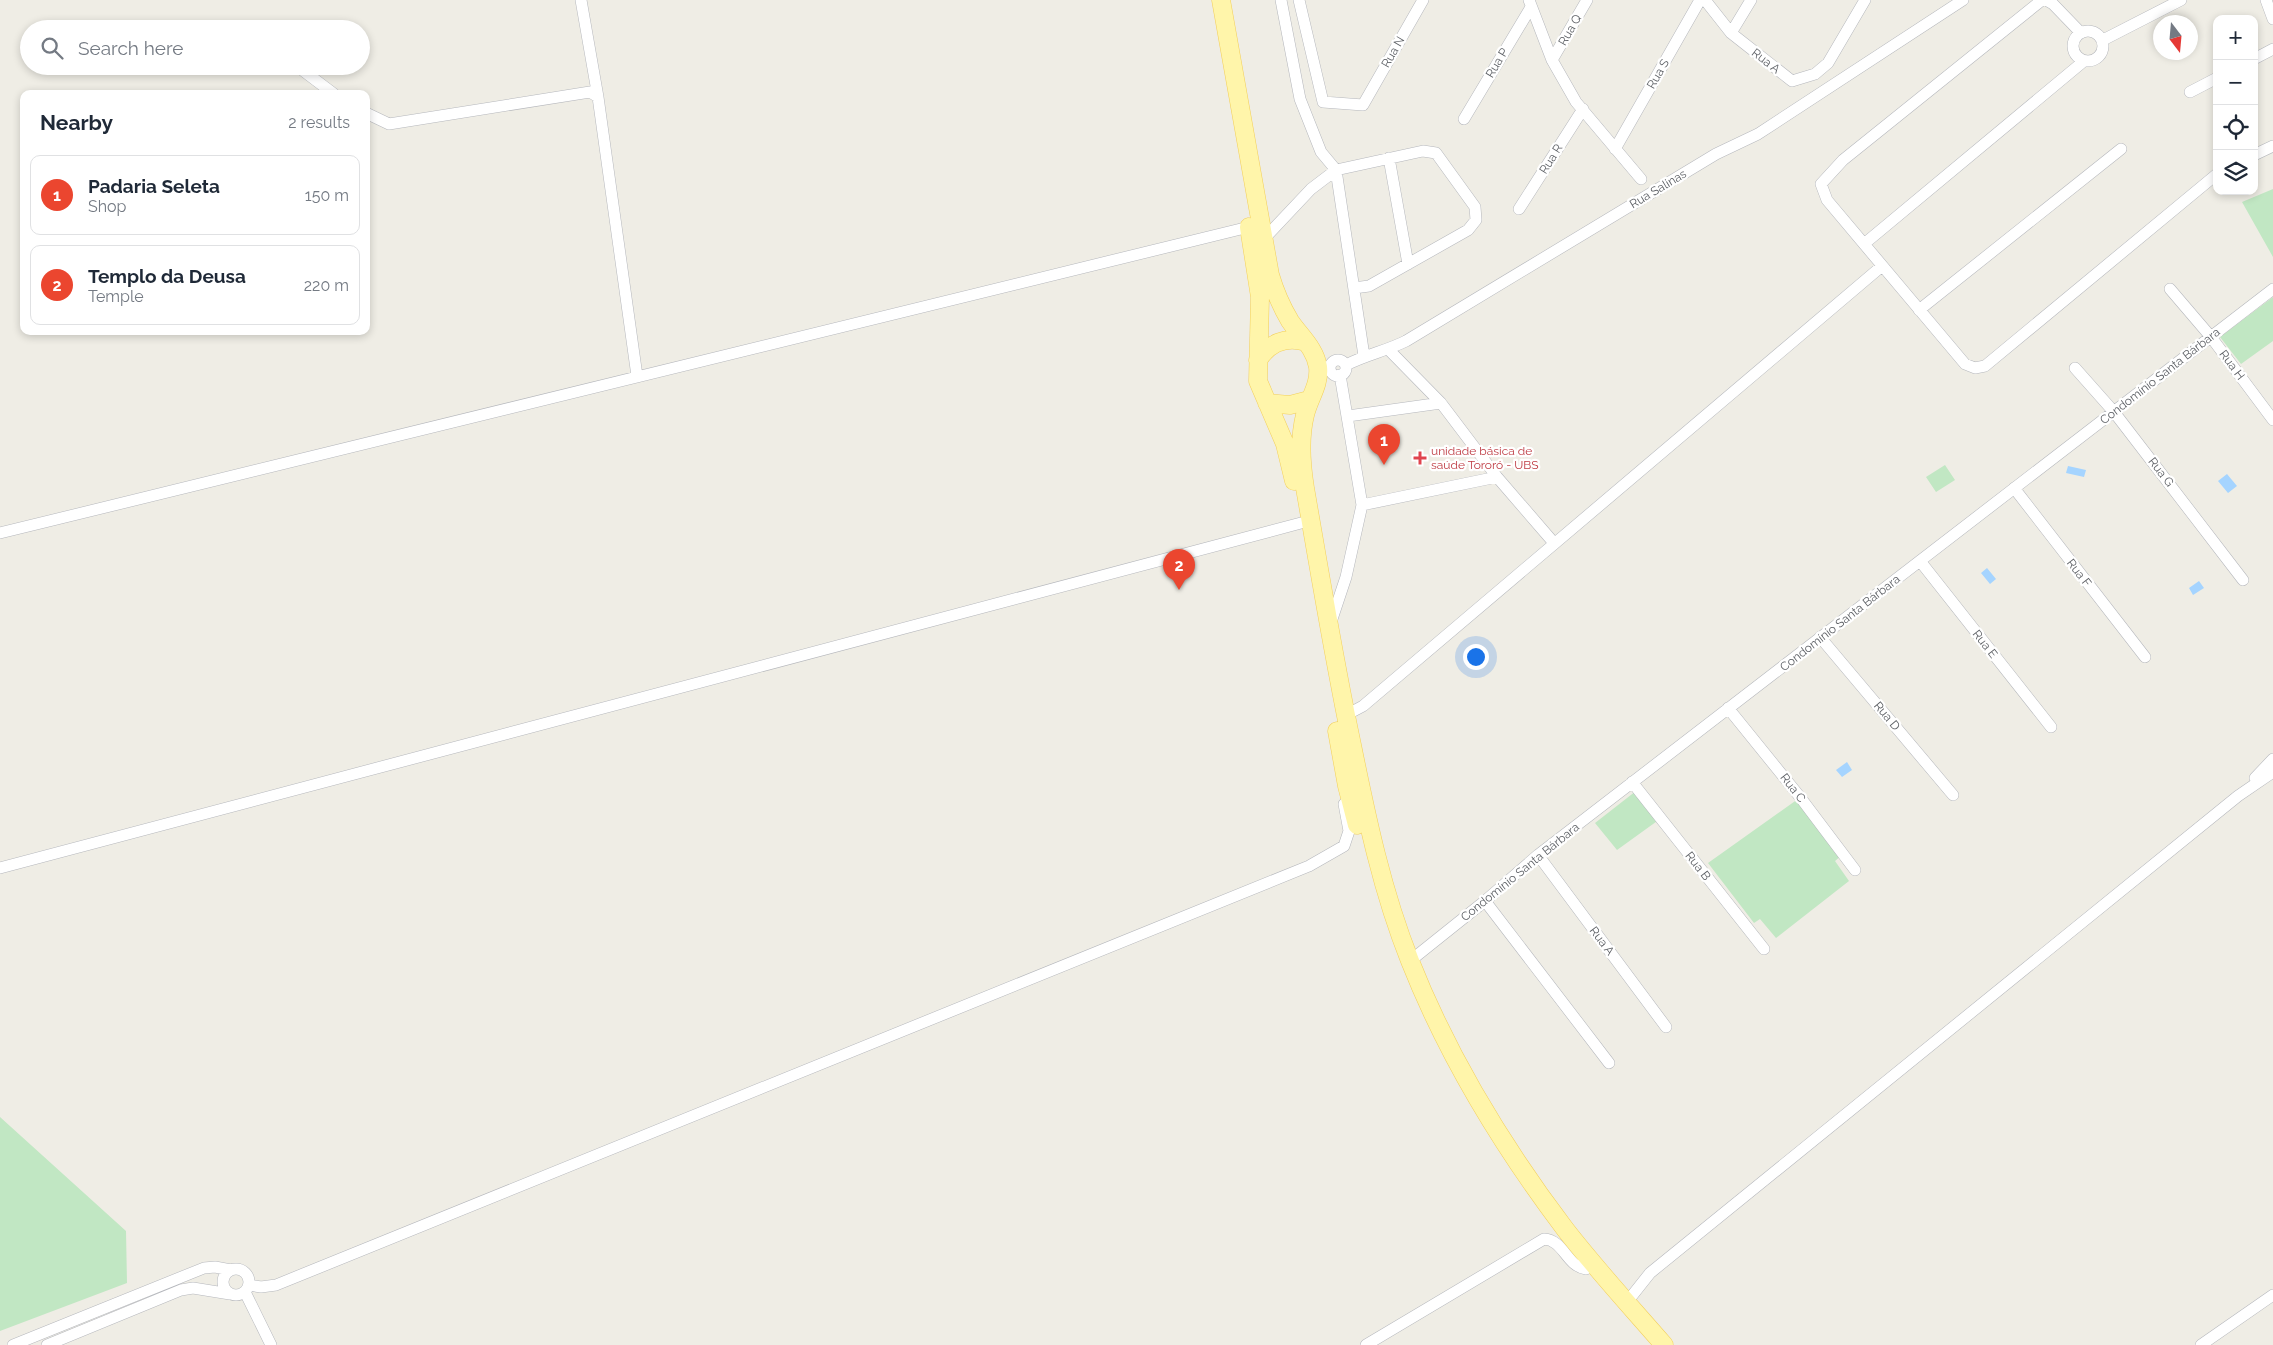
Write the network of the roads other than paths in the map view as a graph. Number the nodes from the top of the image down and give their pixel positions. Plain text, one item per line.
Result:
1 (581, 0) edge
2 (1210, 0) edge
3 (1221, 0) edge
4 (1281, 0) edge
5 (1299, 0) edge
6 (1309, 0) edge
7 (1423, 0) edge
8 (1587, 0) edge
9 (1700, 0) edge
10 (1704, 0) edge
11 (1750, 0) edge
12 (1864, 0) edge
13 (1963, 0) edge
14 (2181, 0) edge
15 (2266, 0) edge
16 (2050, 1) edge
17 (1530, 4) edge
18 (1302, 13) junction
19 (2273, 20) edge
20 (1732, 33) junction
21 (2081, 33) junction
22 (2103, 40) junction
23 (2273, 49) edge
24 (2258, 57) edge
25 (1552, 60) junction
26 (2084, 61) junction
27 (310, 75) edge
28 (2213, 80) edge
29 (329, 90) edge
30 (2190, 92) dead end
31 (598, 97) junction
32 (1583, 110) junction
33 (370, 115) edge
34 (1464, 119) dead end
35 (2273, 146) edge
36 (1615, 149) junction
37 (2121, 149) dead end
38 (2258, 153) edge
39 (1389, 158) junction
40 (1336, 170) junction
41 (2213, 177) edge
42 (1641, 179) dead end
43 (1520, 209) dead end
44 (1250, 227) junction
45 (1263, 240) junction
46 (1864, 244) junction
47 (1408, 264) junction
48 (1882, 266) junction
49 (1354, 288) junction
50 (2170, 289) dead end
51 (2273, 289) edge
52 (1919, 310) junction
53 (2211, 336) junction
54 (1306, 342) junction
55 (1389, 350) junction
56 (1364, 356) junction
57 (1258, 360) junction
58 (2074, 368) dead end
59 (1339, 369) junction
60 (637, 376) junction
61 (1313, 394) junction
62 (1267, 403) junction
63 (1441, 403) junction
64 (2114, 412) junction
65 (1348, 416) junction
66 (2273, 420) edge
67 (1498, 477) junction
68 (2014, 488) junction
69 (1362, 505) junction
70 (1300, 523) junction
71 (0, 533) edge
72 (1554, 543) junction
73 (1920, 560) junction
74 (2243, 580) dead end
75 (1329, 628) junction
76 (1820, 637) junction
77 (2145, 658) dead end
78 (1728, 708) junction
79 (1346, 715) junction
80 (2051, 727) dead end
81 (2273, 759) edge
82 (2273, 772) edge
83 (1632, 782) junction
84 (1347, 786) junction
85 (1953, 794) dead end
86 (2238, 796) junction
87 (1538, 855) junction
88 (0, 868) edge
89 (1855, 870) dead end
90 (1485, 901) junction
91 (1764, 949) dead end
92 (1410, 961) junction
93 (1666, 1027) dead end
94 (1609, 1063) dead end
95 (1586, 1269) junction
96 (231, 1270) junction
97 (247, 1288) junction
98 (230, 1294) junction
99 (2273, 1295) edge
100 (1627, 1302) junction
101 (13, 1345) edge
102 (48, 1345) edge
103 (270, 1345) edge
104 (1366, 1345) edge
105 (1651, 1345) edge
106 (1664, 1345) edge
107 (2201, 1345) edge

1 - 31 street
2 - 44 main road
3 - 45 main road
4 - 40 street
5 - 18 street
6 - 18 street
7 - 18 street, Rua N
8 - 25 street, Rua Q
9 - 36 street, Rua S
10 - 20 street, Rua A
11 - 20 street
12 - 20 street, Rua A
13 - 55 street, Rua Salinas
14 - 22 street
15 - 19 street
16 - 21 street
16 - 46 street
17 - 25 street
17 - 34 street, Rua P
21 - 22 street
21 - 26 street
22 - 26 street
23 - 24 street
25 - 32 street
26 - 46 street
27 - 29 street
28 - 30 street
31 - 33 street
31 - 60 street
32 - 36 street
32 - 43 street, Rua R
35 - 38 street
36 - 42 street
37 - 52 street
39 - 40 street
39 - 47 street
39 - 47 street
40 - 45 street
40 - 49 street
41 - 52 street
44 - 57 main road
44 - 60 street
45 - 54 main road
46 - 48 street
47 - 49 street
48 - 52 street
48 - 72 street
49 - 56 street
50 - 53 street, Rua H
51 - 53 street, Condomínio Santa Bárbara
53 - 64 street, Condomínio Santa Bárbara
53 - 66 street, Rua H
54 - 57 main road
54 - 59 street
54 - 61 main road
55 - 56 street, Rua Salinas
55 - 63 street
56 - 59 street, Rua Salinas
57 - 62 main road
58 - 64 street, Rua G
59 - 61 street, Rua Salinas
59 - 65 street
60 - 71 street
61 - 62 main road
61 - 75 main road
62 - 70 main road
63 - 65 street
63 - 67 street
64 - 68 street, Condomínio Santa Bárbara
64 - 74 street, Rua G
65 - 69 street
67 - 69 street
67 - 72 street
68 - 73 street, Condomínio Santa Bárbara
68 - 77 street, Rua F
69 - 75 street
70 - 84 main road
70 - 88 street
72 - 79 street
73 - 76 street, Condomínio Santa Bárbara
73 - 80 street, Rua E
75 - 79 main road
76 - 78 street, Condomínio Santa Bárbara
76 - 85 street, Rua D
78 - 83 street, Condomínio Santa Bárbara
78 - 89 street, Rua C
79 - 92 main road
81 - 86 street
82 - 86 street
83 - 87 street, Condomínio Santa Bárbara
83 - 91 street, Rua B
84 - 95 main road
84 - 97 street
86 - 100 street
87 - 90 street, Condomínio Santa Bárbara
87 - 93 street, Rua A
90 - 92 street, Condomínio Santa Bárbara
90 - 94 street
92 - 100 main road
95 - 104 street
95 - 105 main road
96 - 97 street
96 - 98 street
96 - 101 street
97 - 98 street
97 - 103 street
98 - 102 street
99 - 107 street
100 - 106 main road

